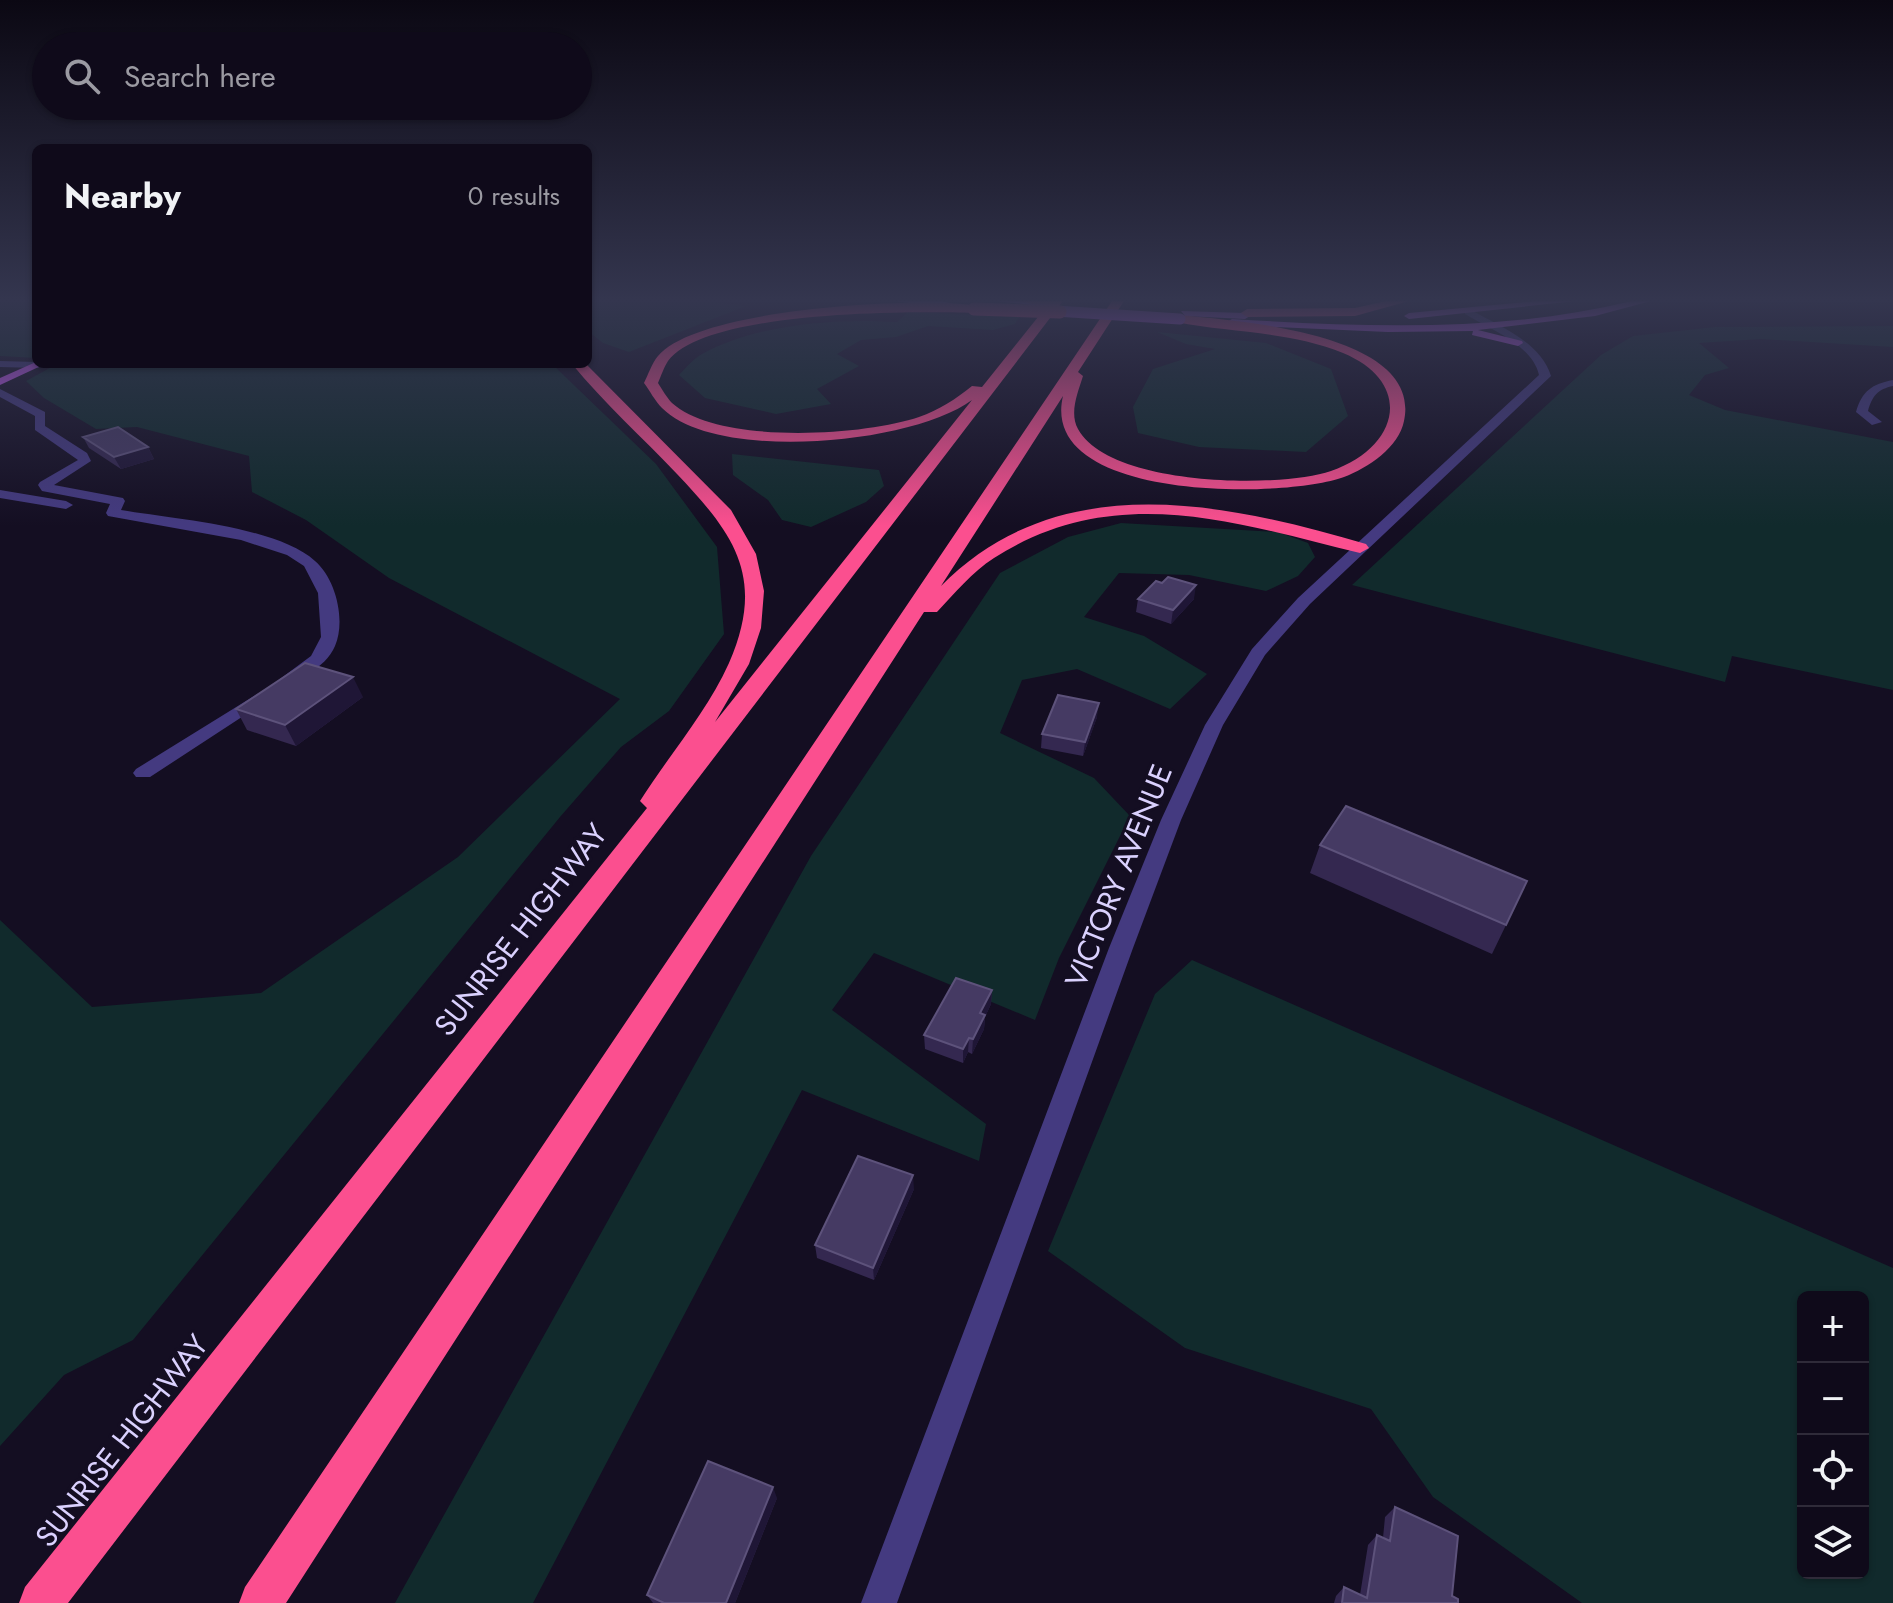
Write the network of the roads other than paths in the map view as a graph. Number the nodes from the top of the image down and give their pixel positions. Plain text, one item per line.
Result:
1 (590, 376) edge
2 (653, 376) edge
3 (989, 376) edge
4 (998, 376) edge
5 (1068, 376) edge
6 (1077, 376) edge
7 (1382, 376) edge
8 (1543, 376) edge
9 (1893, 383) edge
10 (0, 392) edge
11 (1876, 422) dead end
12 (0, 494) edge
13 (113, 513) junction
14 (1360, 548) junction
15 (884, 657) junction
16 (143, 773) dead end
17 (604, 882) junction
18 (41, 1603) edge
19 (261, 1603) edge
20 (879, 1603) edge

1 - 17 highway
2 - 3 highway
4 - 17 highway, SUNRISE HIGHWAY
5 - 15 highway
6 - 7 highway
8 - 14 street, VICTORY AVENUE
9 - 11 street
10 - 13 street
12 - 13 street
13 - 16 street
14 - 15 highway
14 - 20 street, VICTORY AVENUE
15 - 19 highway
17 - 18 highway, SUNRISE HIGHWAY

